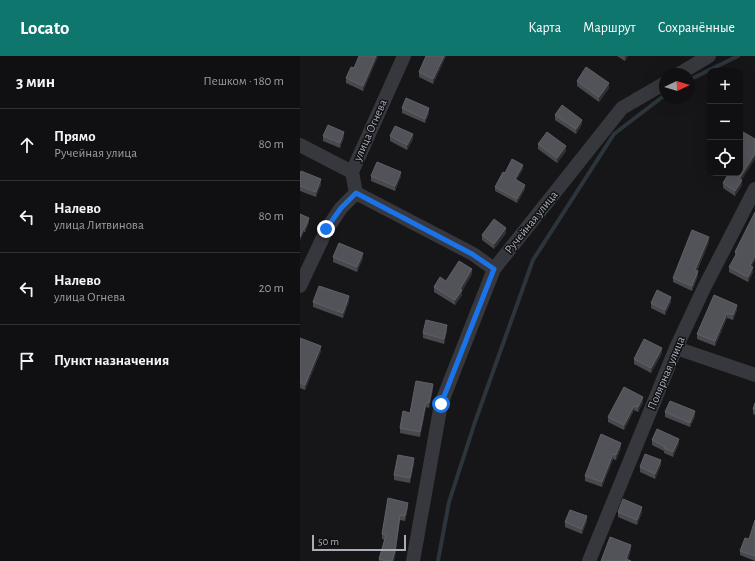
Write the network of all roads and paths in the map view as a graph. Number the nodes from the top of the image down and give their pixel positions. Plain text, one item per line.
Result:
1 (404, 56) edge
2 (709, 56) edge
3 (689, 68) edge
4 (659, 86) edge
5 (300, 146) edge
6 (352, 172) junction
7 (755, 190) edge
8 (356, 193) junction
9 (494, 269) junction
10 (300, 286) edge
11 (676, 348) junction
12 (755, 375) edge
13 (413, 561) edge
14 (589, 561) edge

1 - 6 street, улица Огнева
2 - 3 street
4 - 9 street, Ручейная улица
5 - 6 street
6 - 8 street, улица Огнева
7 - 11 street, Полярная улица
8 - 9 street
8 - 10 street
9 - 13 street, Ручейная улица
11 - 12 street
11 - 14 street, Полярная улица

